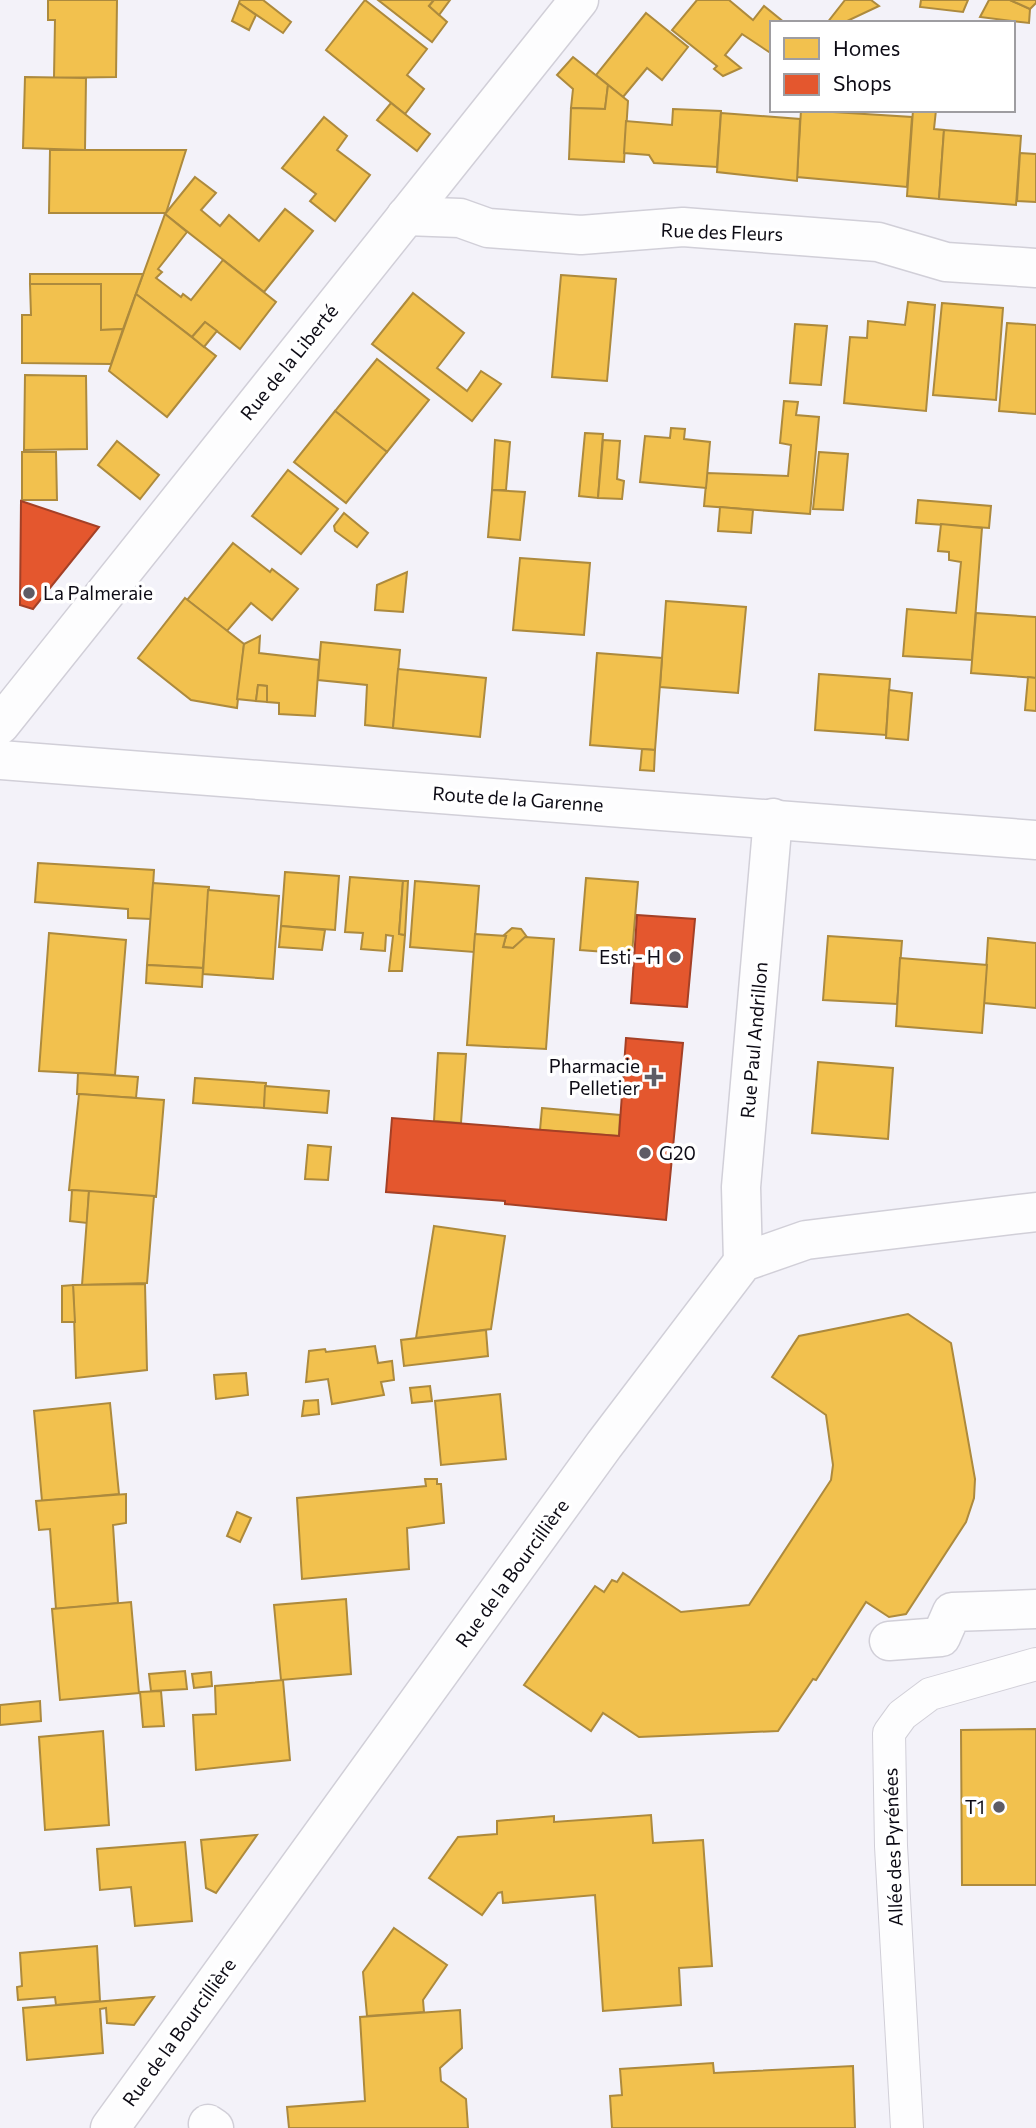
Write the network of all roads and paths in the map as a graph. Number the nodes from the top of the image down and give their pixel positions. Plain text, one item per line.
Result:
1 (579, 0) edge
2 (406, 216) junction
3 (1036, 268) edge
4 (0, 725) edge
5 (0, 760) edge
6 (772, 818) junction
7 (1036, 840) edge
8 (1036, 1212) edge
9 (743, 1262) junction
10 (1036, 1609) edge
11 (889, 1641) dead end
12 (1036, 1664) edge
13 (110, 2128) edge
14 (907, 2128) edge

1 - 2 street, Rue de la Liberté
2 - 3 street, Rue des Fleurs
2 - 4 street, Rue de la Liberté
5 - 6 street, Route de la Garenne
6 - 7 street, Route de la Garenne
6 - 9 street, Rue Paul Andrillon
8 - 9 street
9 - 13 street, Rue de la Bourcillière
10 - 11 street
12 - 14 street, Allée des Pyrénées

